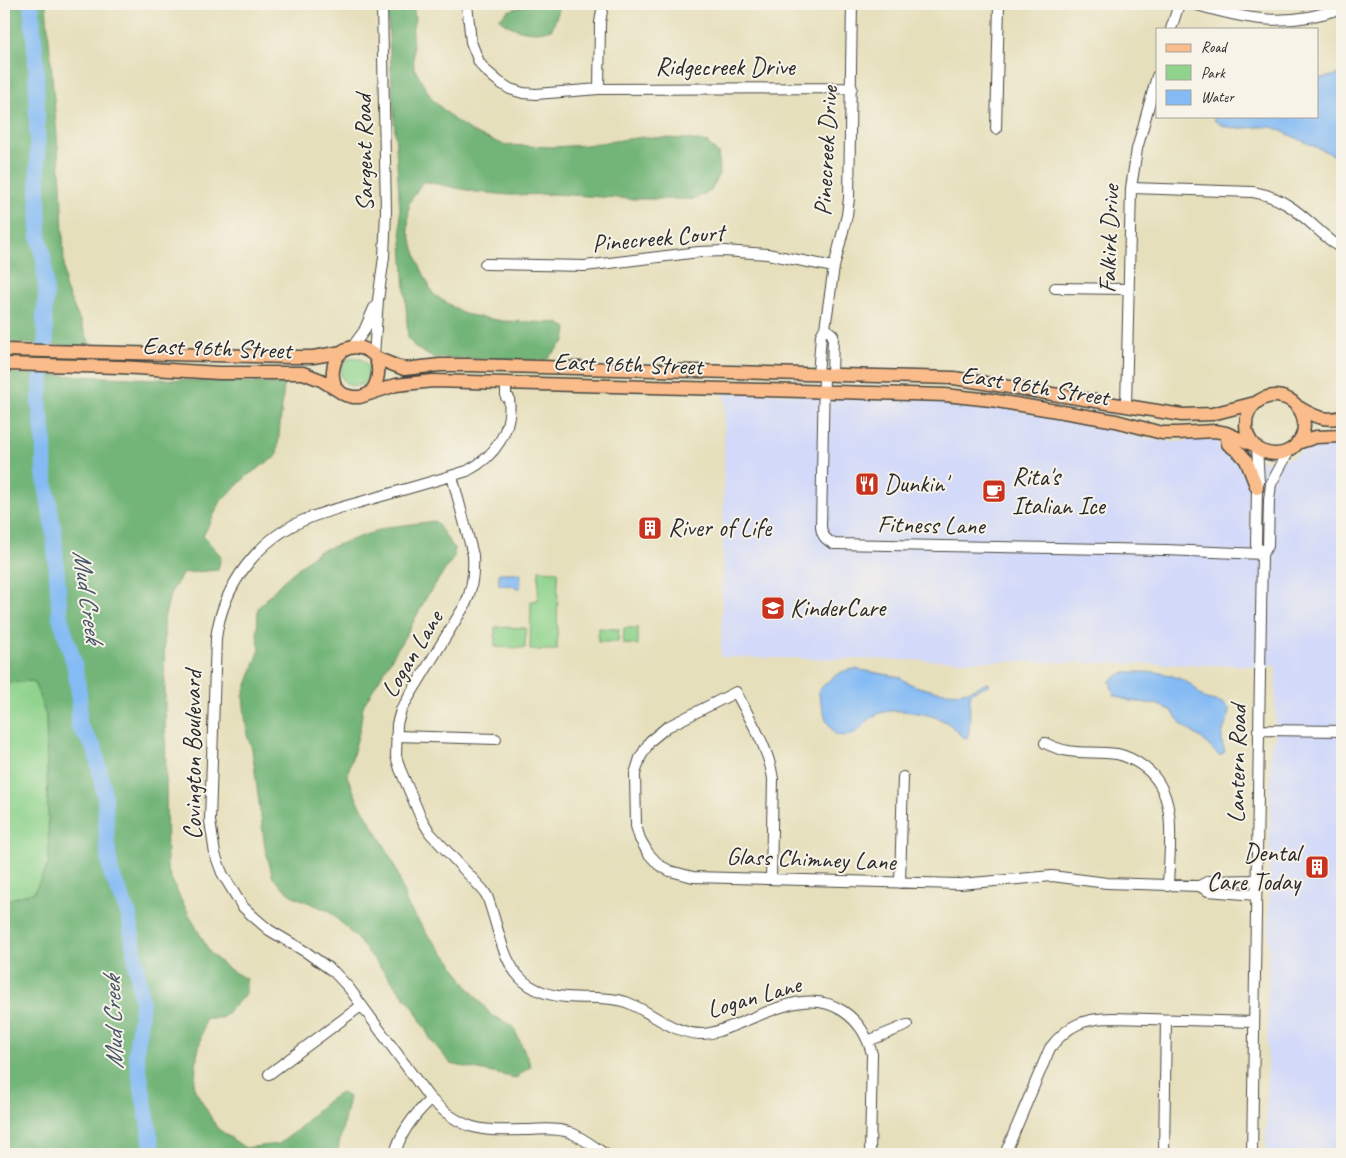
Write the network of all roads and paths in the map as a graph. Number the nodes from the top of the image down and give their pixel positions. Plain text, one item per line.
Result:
1 (382, 4) edge
2 (467, 4) edge
3 (603, 4) edge
4 (852, 4) edge
5 (999, 4) edge
6 (1179, 4) edge
7 (1193, 4) edge
8 (1342, 8) edge
9 (1171, 28) edge
10 (1156, 80) edge
11 (599, 88) junction
12 (852, 88) junction
13 (996, 129) dead end
14 (1131, 188) junction
15 (1342, 249) edge
16 (485, 264) dead end
17 (834, 267) junction
18 (1054, 288) dead end
19 (1128, 289) junction
20 (378, 300) junction
21 (347, 349) junction
22 (7, 350) edge
23 (375, 357) junction
24 (7, 364) edge
25 (586, 367) junction
26 (825, 375) junction
27 (506, 383) junction
28 (522, 383) junction
29 (336, 390) junction
30 (823, 391) junction
31 (369, 394) junction
32 (509, 398) junction
33 (1255, 403) junction
34 (1126, 406) junction
35 (1298, 407) junction
36 (1342, 417) edge
37 (1226, 433) junction
38 (1342, 436) edge
39 (1255, 446) junction
40 (1293, 446) junction
41 (452, 476) junction
42 (1257, 488) junction
43 (1262, 554) junction
44 (1258, 730) junction
45 (1342, 731) edge
46 (396, 736) junction
47 (496, 739) dead end
48 (1045, 743) dead end
49 (903, 777) dead end
50 (771, 879) junction
51 (1256, 880) junction
52 (900, 883) junction
53 (1168, 886) junction
54 (1199, 886) junction
55 (1256, 895) junction
56 (361, 1006) junction
57 (1166, 1020) junction
58 (1254, 1022) junction
59 (907, 1025) dead end
60 (868, 1041) junction
61 (269, 1074) dead end
62 (431, 1099) junction
63 (394, 1154) edge
64 (605, 1154) edge
65 (870, 1154) edge
66 (1005, 1154) edge
67 (1164, 1154) edge
68 (1252, 1154) edge

1 - 20 street, Sargent Road
2 - 11 street, Ridgecreek Drive
3 - 11 street
4 - 12 street, Pinecreek Drive
5 - 13 street
6 - 9 street
7 - 8 street
10 - 14 street, Falkirk Drive
11 - 12 street, Ridgecreek Drive
12 - 17 street, Pinecreek Drive
14 - 15 street
14 - 19 street, Falkirk Drive
16 - 17 street, Pinecreek Court
17 - 26 street, Pinecreek Drive
18 - 19 street
19 - 34 street, Falkirk Drive
20 - 21 street, Sargent Road
20 - 23 street, Sargent Road
21 - 22 main road, East 96th Street
21 - 23 main road, East 96th Street
21 - 29 main road
23 - 25 main road, East 96th Street
23 - 31 main road
24 - 29 main road, East 96th Street
25 - 26 main road, East 96th Street
25 - 27 main road
26 - 30 street, Fitness Lane
26 - 34 main road, East 96th Street
27 - 28 main road, East 96th Street
27 - 31 main road, East 96th Street
27 - 32 street, Covington Boulevard
28 - 30 main road, East 96th Street
28 - 32 street
29 - 31 main road, East 96th Street
30 - 37 main road, East 96th Street
30 - 43 street, Fitness Lane
32 - 41 street, Covington Boulevard
33 - 34 main road, East 96th Street
33 - 35 main road
33 - 39 main road
35 - 36 main road
35 - 40 main road
37 - 39 main road, East 96th Street
37 - 42 main road
38 - 40 main road
39 - 40 main road
39 - 42 street, Lantern Road
40 - 43 street, Lantern Road
41 - 46 street, Logan Lane
41 - 56 street, Covington Boulevard
42 - 43 street, Lantern Road
43 - 44 street, Lantern Road
44 - 45 street
44 - 51 street, Lantern Road
46 - 47 street
46 - 60 street, Logan Lane
48 - 53 street
49 - 52 street
50 - 50 street, Glass Chimney Lane
50 - 52 street, Glass Chimney Lane
51 - 54 street, Glass Chimney Lane
51 - 55 street, Lantern Road
52 - 53 street, Glass Chimney Lane
53 - 54 street, Glass Chimney Lane
54 - 55 street, Glass Chimney Lane
55 - 58 street, Lantern Road
56 - 61 street
56 - 62 street, Covington Boulevard
57 - 58 street
57 - 66 street
57 - 67 street
58 - 68 street, Lantern Road
59 - 60 street
60 - 65 street, Logan Lane
62 - 63 street
62 - 64 street, Covington Boulevard

